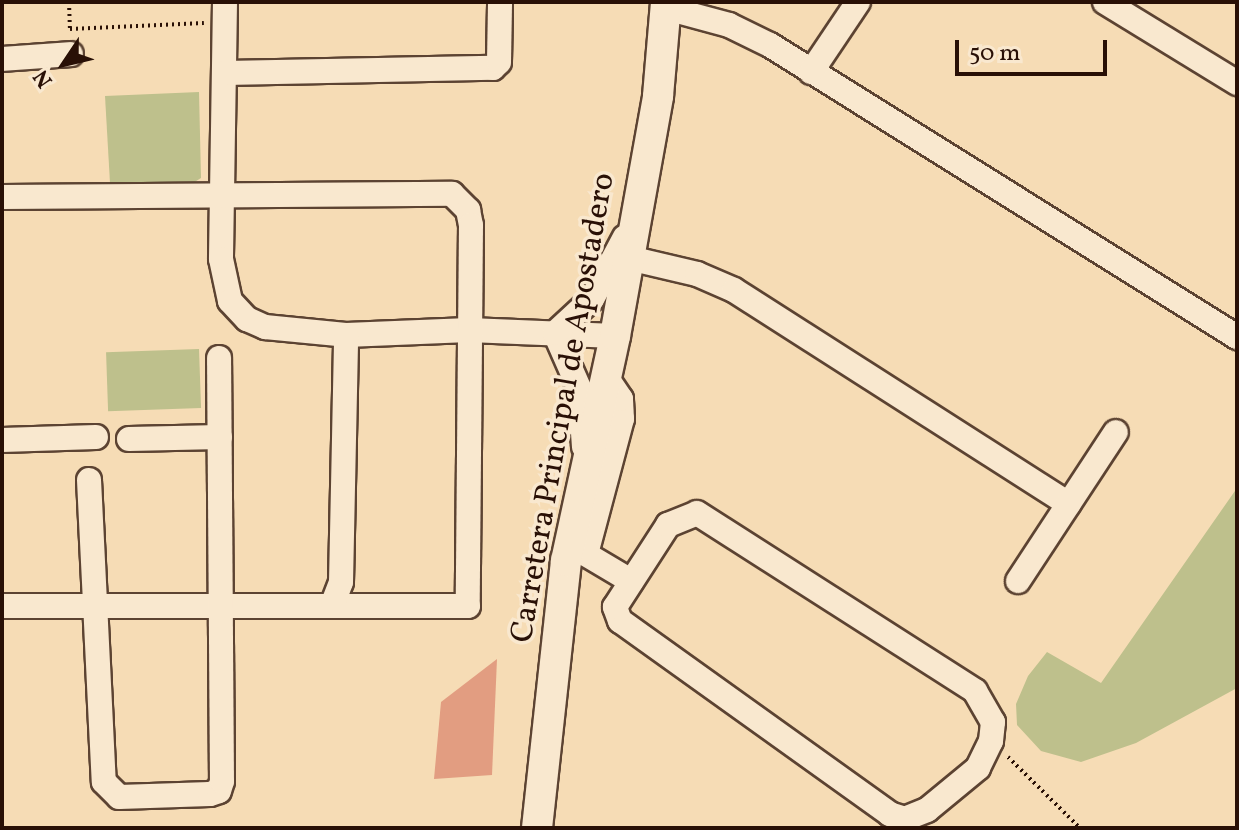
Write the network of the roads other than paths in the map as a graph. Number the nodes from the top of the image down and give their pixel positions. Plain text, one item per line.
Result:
1 (500, 2) edge
2 (858, 2) edge
3 (1105, 2) edge
4 (666, 5) edge
5 (225, 12) edge
6 (71, 42) road end
7 (2, 59) edge
8 (811, 72) junction
9 (225, 73) junction
10 (1237, 83) edge
11 (2, 197) edge
12 (224, 198) junction
13 (638, 208) junction
14 (629, 258) junction
15 (469, 330) junction
16 (555, 333) junction
17 (346, 335) junction
18 (615, 336) junction
19 (1237, 337) edge
20 (219, 358) dead end
21 (605, 375) junction
22 (1116, 432) dead end
23 (96, 437) dead end
24 (220, 437) junction
25 (129, 439) dead end
26 (2, 440) edge
27 (585, 465) junction
28 (89, 480) dead end
29 (1068, 504) junction
30 (578, 549) junction
31 (631, 581) junction
32 (1018, 581) dead end
33 (333, 603) junction
34 (2, 606) edge
35 (96, 607) junction
36 (220, 609) junction
37 (537, 828) edge

1 - 9 street
2 - 8 street
3 - 10 street
4 - 8 street
4 - 13 street, Carretera Principal de Apostadero
5 - 9 street
6 - 7 street
8 - 19 street
9 - 12 street
11 - 12 street
12 - 15 street
12 - 17 street
13 - 14 street, Carretera Principal de Apostadero
13 - 16 street
14 - 18 street, Carretera Principal de Apostadero
14 - 29 street
15 - 16 street
15 - 17 street
15 - 33 street
16 - 18 street
16 - 27 street
17 - 33 street
18 - 21 street, Carretera Principal de Apostadero
20 - 24 street
21 - 27 street, Carretera Principal de Apostadero
21 - 30 street
22 - 29 street
23 - 26 street
24 - 25 street
24 - 36 street
27 - 30 street, Carretera Principal de Apostadero
28 - 35 street
29 - 32 street
30 - 31 street
30 - 37 street, Carretera Principal de Apostadero
31 - 31 street
33 - 36 street
34 - 35 street
35 - 36 street
35 - 36 street

